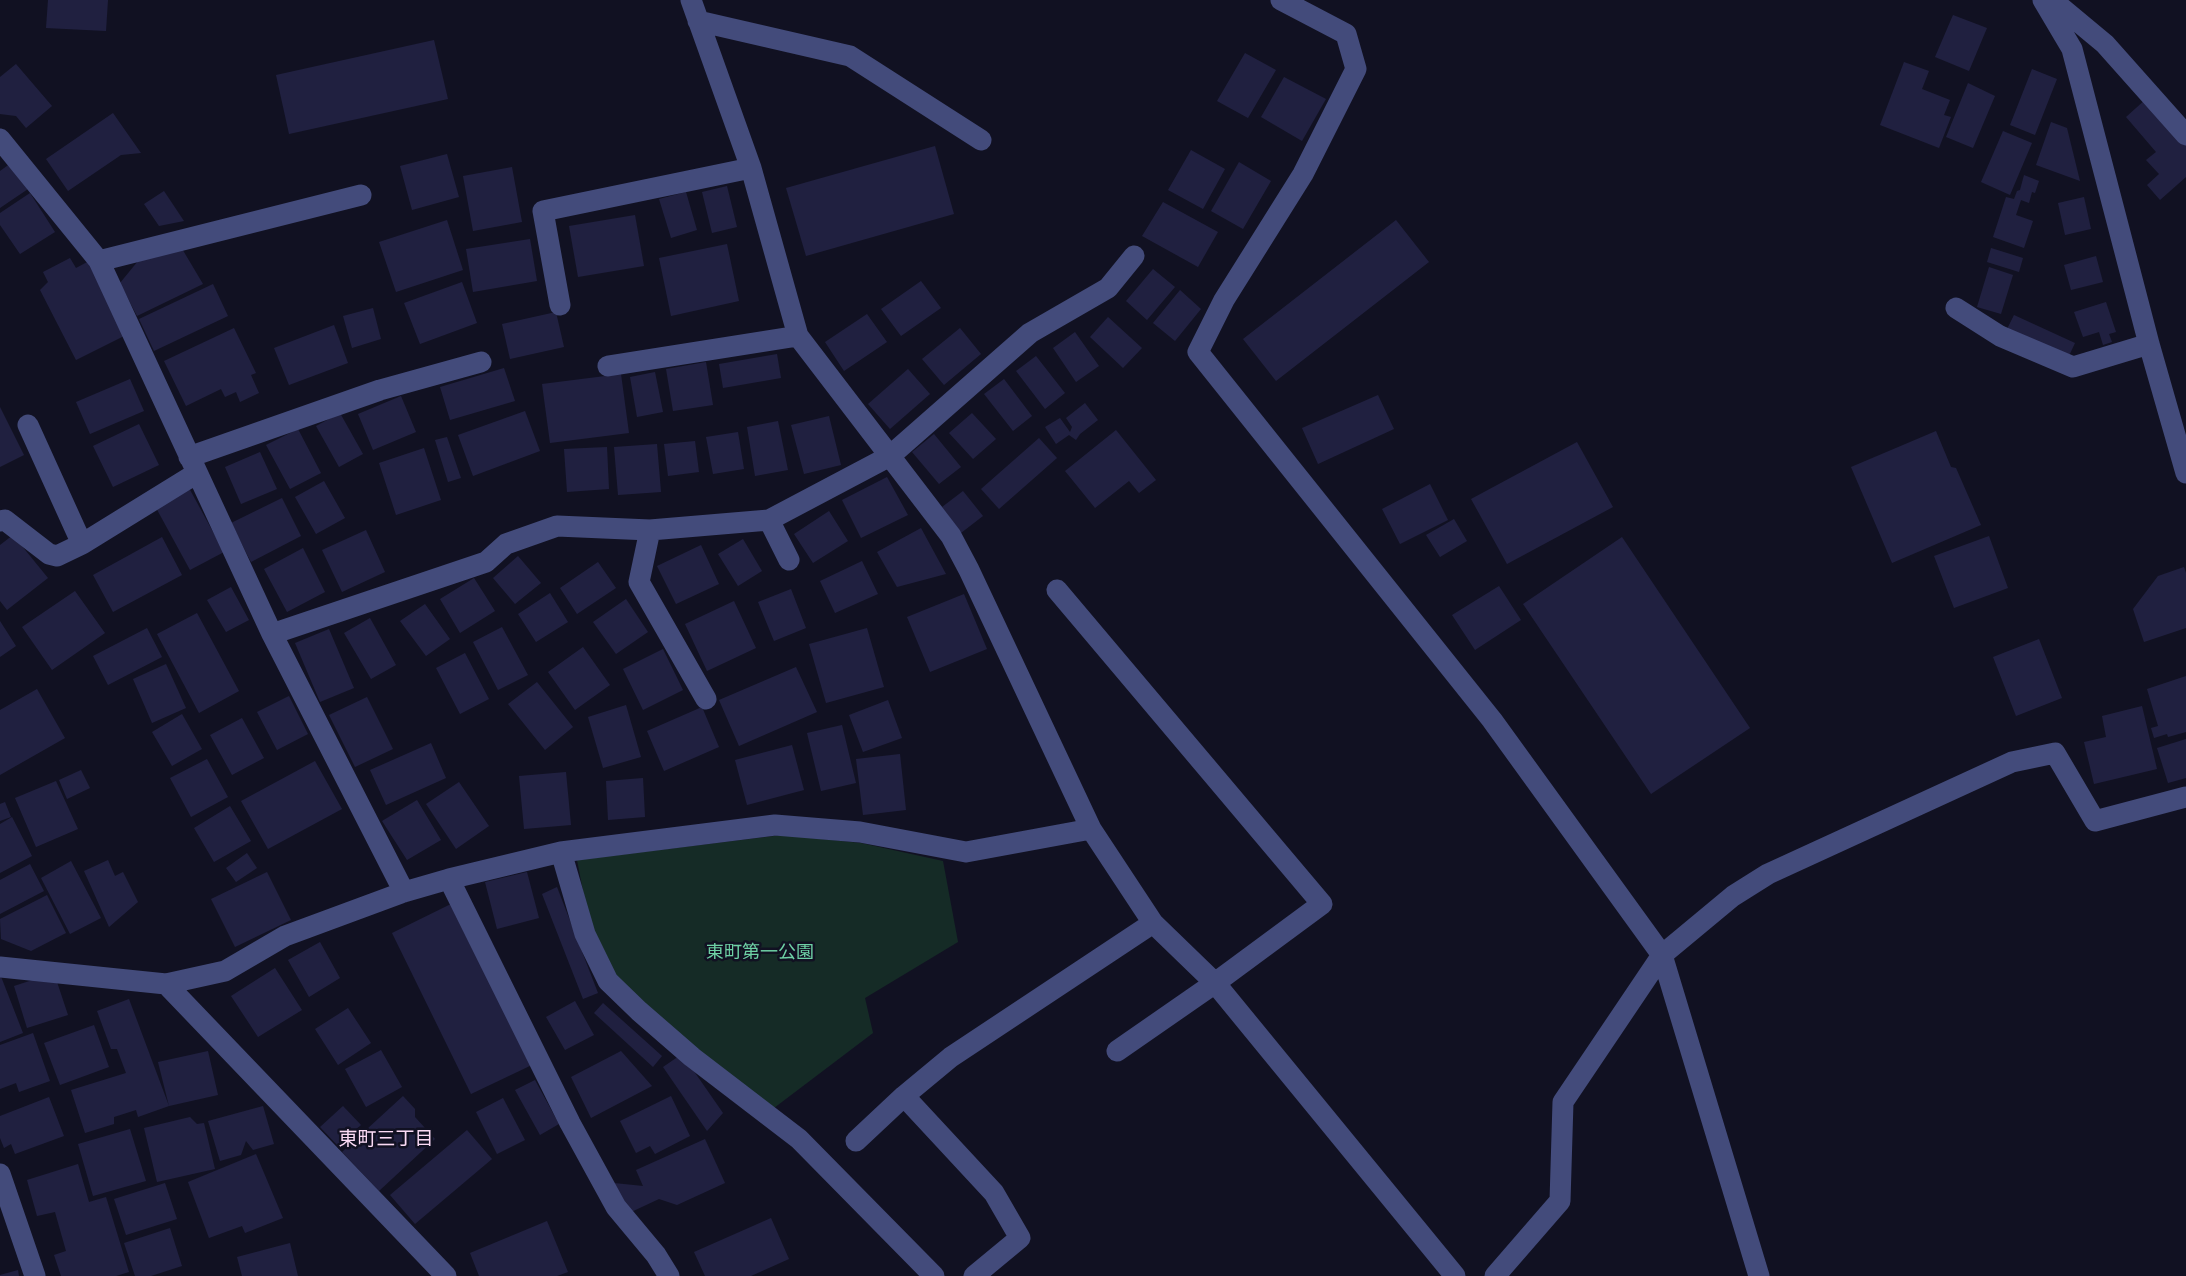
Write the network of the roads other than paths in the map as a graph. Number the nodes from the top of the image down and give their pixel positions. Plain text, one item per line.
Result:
1 (691, 0) edge
2 (1281, 0) edge
3 (2043, 0) edge
4 (2052, 0) edge
5 (698, 21) junction
6 (2186, 135) edge
7 (0, 139) edge
8 (981, 140) dead end
9 (751, 167) junction
10 (361, 195) dead end
11 (1134, 256) dead end
12 (99, 261) junction
13 (560, 304) dead end
14 (1956, 308) dead end
15 (798, 337) junction
16 (2149, 344) junction
17 (481, 362) dead end
18 (608, 366) dead end
19 (28, 425) dead end
20 (2180, 430) edge
21 (890, 456) junction
22 (193, 465) junction
23 (2186, 473) edge
24 (769, 520) junction
25 (0, 521) edge
26 (650, 530) junction
27 (82, 544) junction
28 (789, 560) dead end
29 (1057, 590) dead end
30 (272, 634) junction
31 (706, 699) dead end
32 (2186, 797) edge
33 (1091, 829) junction
34 (561, 852) junction
35 (449, 879) junction
36 (404, 892) junction
37 (1153, 923) junction
38 (1662, 955) junction
39 (0, 967) edge
40 (166, 984) junction
41 (1215, 984) junction
42 (1117, 1051) dead end
43 (904, 1096) junction
44 (856, 1141) dead end
45 (0, 1174) edge
46 (35, 1276) edge
47 (446, 1276) edge
48 (669, 1276) edge
49 (934, 1276) edge
50 (974, 1276) edge
51 (1455, 1276) edge
52 (1495, 1276) edge
53 (1759, 1276) edge

1 - 5 street
2 - 38 street
3 - 16 street
4 - 6 street
5 - 8 street
5 - 9 street
7 - 12 street
9 - 13 street
9 - 15 street
10 - 12 street
11 - 21 street
12 - 22 street
14 - 16 street
15 - 18 street
15 - 21 street
16 - 20 street
17 - 22 street
19 - 27 street
20 - 23 street
21 - 24 street
21 - 33 street
22 - 27 street
22 - 30 street
24 - 26 street
24 - 28 street
25 - 27 street
26 - 30 street
26 - 31 street
29 - 41 street
30 - 36 street
32 - 38 street
33 - 34 street
33 - 37 street
34 - 35 street
34 - 49 street
35 - 36 street
35 - 48 street
36 - 40 street
37 - 41 street
37 - 43 street
38 - 52 street
38 - 53 street
39 - 40 street
40 - 47 street
41 - 42 street
41 - 51 street
43 - 44 street
43 - 50 street
45 - 46 street

